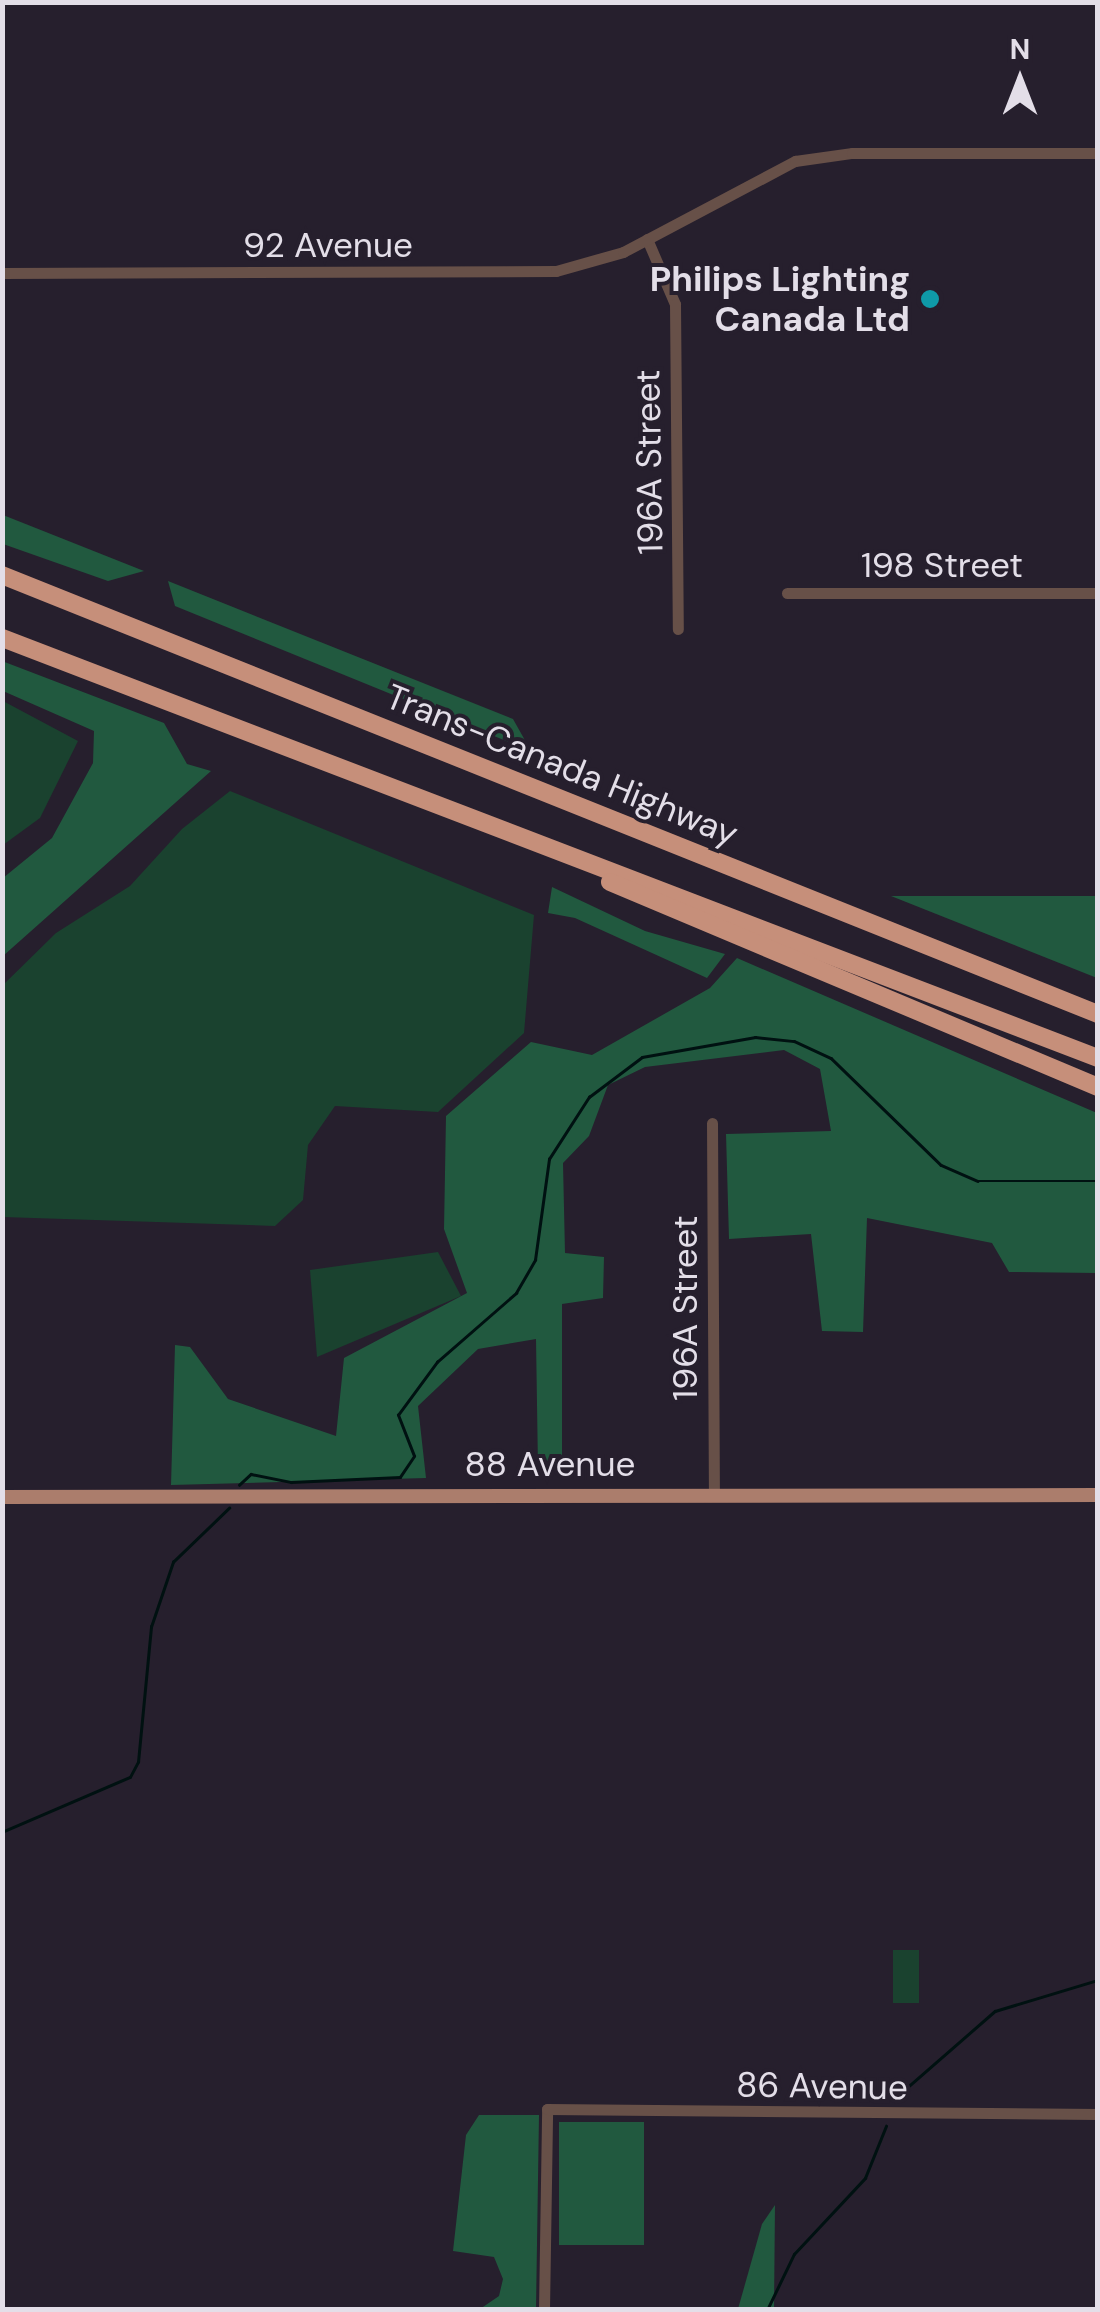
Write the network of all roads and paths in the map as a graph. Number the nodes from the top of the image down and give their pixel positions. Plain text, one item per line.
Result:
1 (1098, 153) edge
2 (647, 239) junction
3 (2, 272) edge
4 (2, 575) edge
5 (786, 593) dead end
6 (1098, 593) edge
7 (678, 629) dead end
8 (2, 638) edge
9 (496, 829) junction
10 (1098, 1012) edge
11 (1098, 1058) edge
12 (1098, 1087) edge
13 (712, 1123) dead end
14 (714, 1493) junction
15 (1098, 1495) edge
16 (2, 1497) edge
17 (1098, 2114) edge
18 (544, 2310) edge

1 - 2 street, 92 Avenue
2 - 3 street, 92 Avenue
2 - 7 street, 196A Street
4 - 10 highway, Trans-Canada Highway
5 - 6 street, 198 Street
8 - 9 highway
9 - 11 highway
9 - 12 highway
13 - 14 street, 196A Street
14 - 15 main road, 88 Avenue
14 - 16 main road, 88 Avenue
17 - 18 street, 86 Avenue

